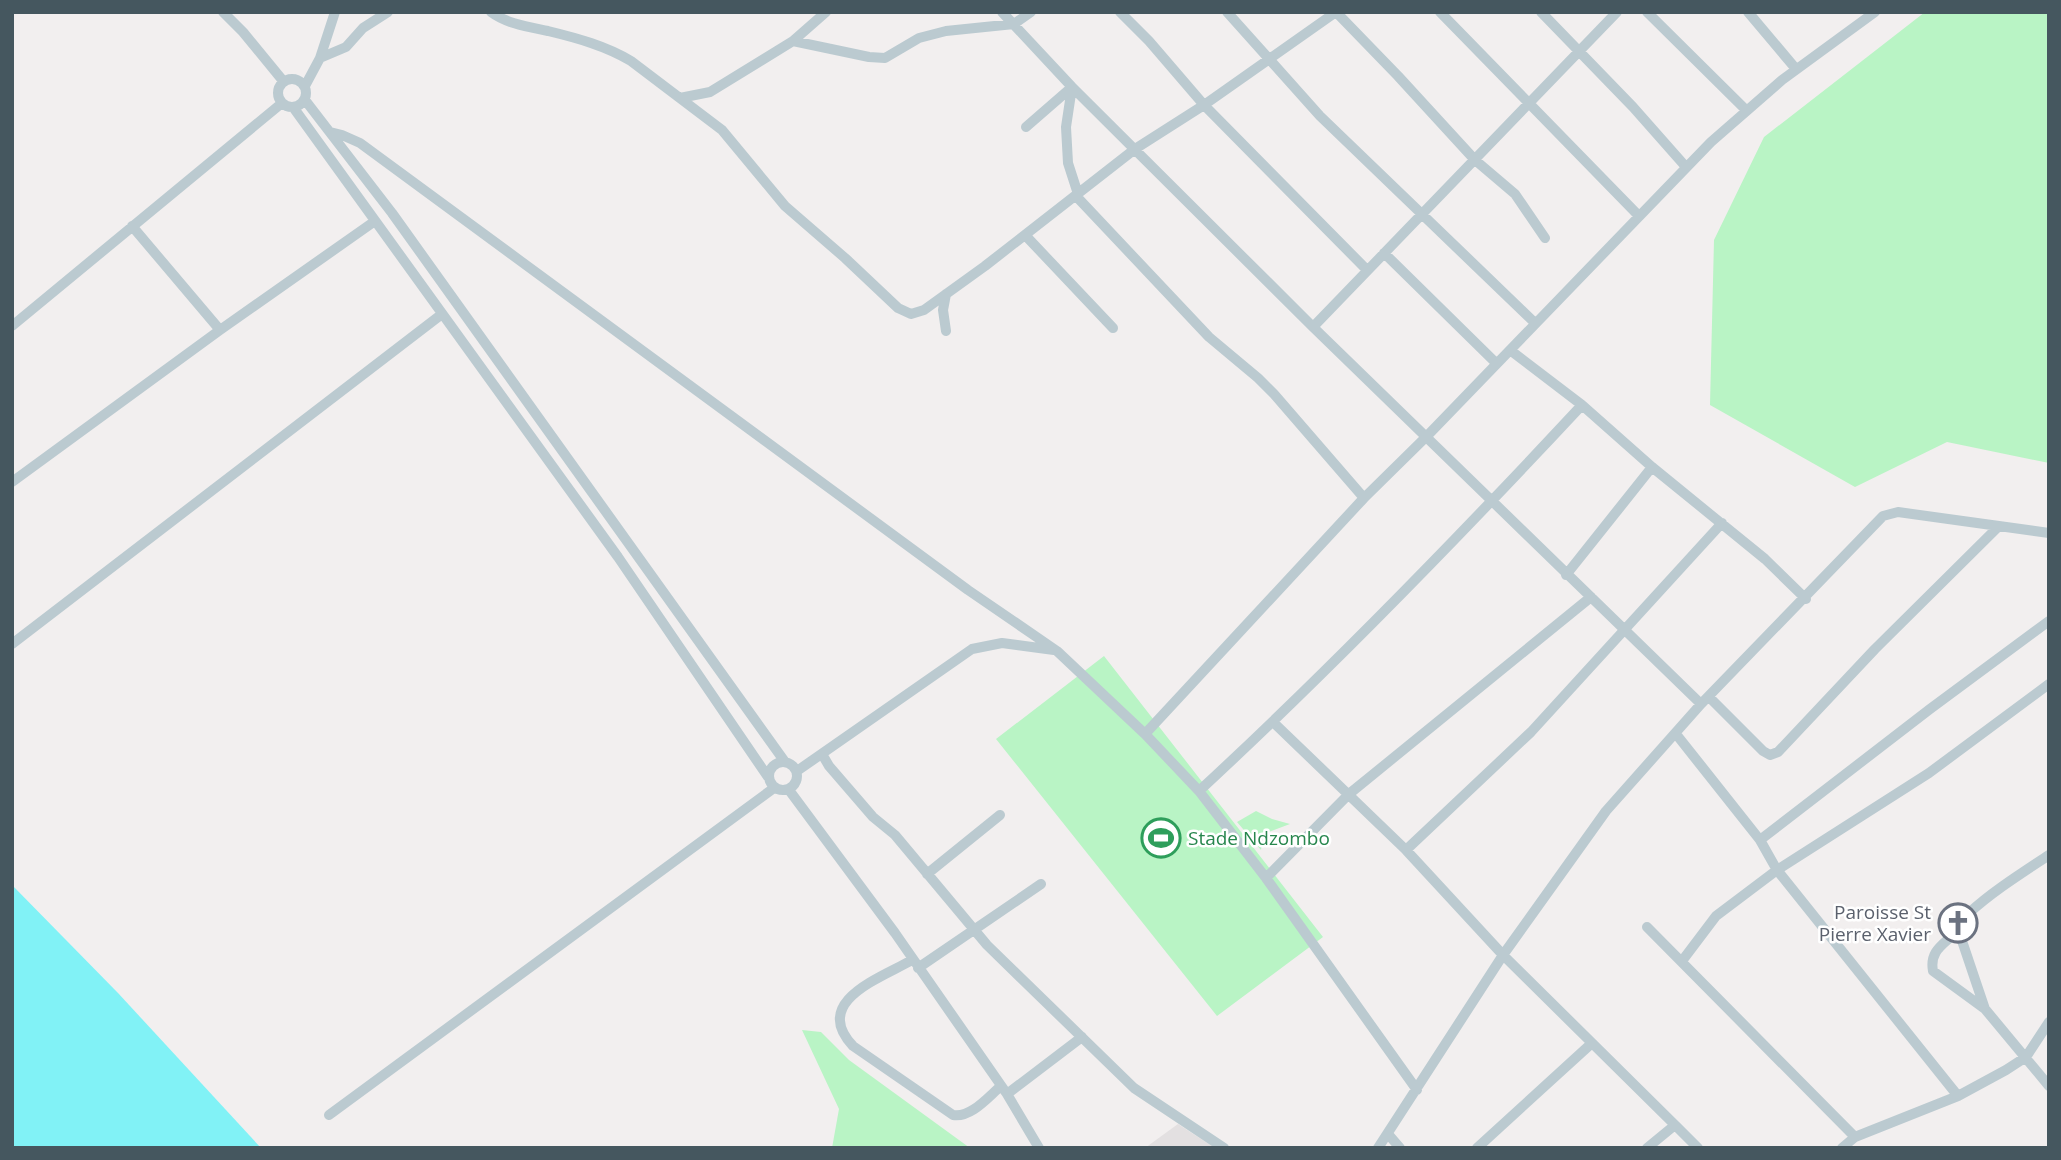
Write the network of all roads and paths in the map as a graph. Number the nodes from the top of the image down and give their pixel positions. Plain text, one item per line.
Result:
1 (223, 12) edge
2 (335, 12) edge
3 (388, 12) edge
4 (491, 12) edge
5 (826, 12) edge
6 (1002, 12) edge
7 (1031, 12) edge
8 (1120, 12) edge
9 (1227, 12) edge
10 (1336, 12) edge
11 (1440, 12) edge
12 (1541, 12) edge
13 (1617, 12) edge
14 (1647, 12) edge
15 (1748, 12) edge
16 (1875, 12) edge
17 (1862, 15) edge
18 (1014, 24) junction
19 (793, 41) junction
20 (1578, 52) junction
21 (320, 58) junction
22 (1270, 60) junction
23 (1797, 69) junction
24 (284, 82) junction
25 (304, 86) junction
26 (1072, 87) junction
27 (680, 98) junction
28 (305, 100) junction
29 (1529, 103) junction
30 (287, 105) junction
31 (1204, 105) junction
32 (1746, 110) junction
33 (1026, 127) dead end
34 (330, 132) junction
35 (1135, 149) junction
36 (1475, 160) junction
37 (1686, 167) junction
38 (1077, 195) junction
39 (1423, 215) junction
40 (1638, 215) junction
41 (375, 221) junction
42 (132, 226) junction
43 (1025, 235) junction
44 (1545, 238) dead end
45 (1384, 253) junction
46 (1366, 270) junction
47 (946, 294) junction
48 (442, 314) junction
49 (1535, 323) junction
50 (12, 326) edge
51 (1313, 327) junction
52 (1113, 328) dead end
53 (220, 330) junction
54 (946, 331) dead end
55 (1510, 350) junction
56 (1496, 363) junction
57 (1582, 405) junction
58 (1427, 436) junction
59 (1652, 467) junction
60 (12, 482) edge
61 (1364, 498) junction
62 (1492, 502) junction
63 (1722, 523) junction
64 (1998, 527) junction
65 (2049, 533) edge
66 (1566, 575) junction
67 (1591, 597) junction
68 (1806, 598) junction
69 (2048, 625) edge
70 (1626, 631) junction
71 (12, 644) edge
72 (1057, 651) junction
73 (2049, 684) edge
74 (1705, 701) junction
75 (1273, 722) junction
76 (1145, 734) junction
77 (1676, 734) junction
78 (822, 754) junction
79 (785, 762) junction
80 (797, 771) junction
81 (768, 777) junction
82 (774, 788) junction
83 (789, 790) junction
84 (1199, 791) junction
85 (1349, 794) junction
86 (1000, 815) dead end
87 (1760, 840) junction
88 (1406, 850) junction
89 (2049, 855) edge
90 (1777, 870) junction
91 (927, 874) junction
92 (1266, 878) junction
93 (1041, 884) dead end
94 (1647, 927) dead end
95 (973, 929) junction
96 (1958, 929) junction
97 (1503, 955) junction
98 (1682, 961) junction
99 (915, 964) junction
100 (1986, 1009) junction
101 (2049, 1021) edge
102 (1082, 1037) junction
103 (1592, 1043) junction
104 (2025, 1057) junction
105 (2049, 1086) edge
106 (1004, 1090) junction
107 (1417, 1090) junction
108 (1958, 1096) junction
109 (329, 1115) dead end
110 (1675, 1125) junction
111 (1388, 1134) junction
112 (1855, 1138) junction
113 (1040, 1148) edge
114 (1224, 1148) edge
115 (1378, 1148) edge
116 (1400, 1148) edge
117 (1477, 1148) edge
118 (1647, 1148) edge
119 (1698, 1148) edge
120 (1842, 1148) edge

1 - 24 street
2 - 21 street
3 - 21 street
4 - 27 street
5 - 19 street
6 - 18 street
7 - 18 street
8 - 31 street
9 - 22 street
10 - 22 street
10 - 36 street
11 - 29 street
12 - 20 street
13 - 20 street
14 - 32 street
15 - 23 street
16 - 17 street
17 - 23 street
18 - 19 street
18 - 26 street
19 - 27 street
20 - 29 street
20 - 37 street
21 - 25 street
22 - 31 street
22 - 39 street
23 - 32 street
24 - 25 street
24 - 30 street
25 - 28 street
26 - 33 street
26 - 35 street
26 - 38 street
27 - 47 street
28 - 30 street
28 - 34 street
29 - 36 street
29 - 40 street
30 - 41 street
30 - 42 street
31 - 35 street
31 - 46 street
32 - 37 street
34 - 72 street
34 - 79 street
35 - 38 street
35 - 51 street
36 - 39 street
36 - 44 street
37 - 40 street
38 - 43 street
38 - 61 street
39 - 45 street
39 - 49 street
40 - 49 street
41 - 48 street
41 - 53 street
42 - 50 street
42 - 53 street
43 - 47 street
43 - 52 street
45 - 46 street
45 - 56 street
46 - 51 street
47 - 54 street
48 - 71 street
48 - 81 street
49 - 55 street
51 - 58 street
53 - 60 street
55 - 56 street
55 - 57 street
56 - 58 street
57 - 59 street
57 - 62 street
58 - 61 street
58 - 62 street
59 - 63 street
59 - 66 street
61 - 76 street
62 - 66 street
62 - 75 street
63 - 68 street
63 - 70 street
64 - 65 street
64 - 68 street
64 - 74 street
66 - 67 street
67 - 70 street
67 - 85 street
68 - 74 street
69 - 87 street
70 - 74 street
70 - 88 street
72 - 76 street
72 - 78 street
73 - 90 street
74 - 77 street
75 - 84 street
75 - 85 street
76 - 84 street
77 - 87 street
77 - 97 street
78 - 80 street
78 - 91 street
79 - 80 street
79 - 81 street
80 - 83 street
81 - 82 street
82 - 83 street
82 - 109 street
83 - 99 street
84 - 92 street
85 - 88 street
85 - 92 street
86 - 91 street
87 - 90 street
88 - 97 street
89 - 96 street
90 - 98 street
90 - 108 street
91 - 95 street
92 - 107 street
93 - 95 street
94 - 98 street
95 - 99 street
95 - 102 street
96 - 100 street
96 - 100 street
97 - 103 street
97 - 107 street
98 - 112 street
99 - 106 street
99 - 106 street
100 - 104 street
101 - 104 street
102 - 106 street
102 - 114 street
103 - 110 street
103 - 117 street
104 - 105 street
104 - 108 street
106 - 113 street
107 - 111 street
108 - 112 street
110 - 118 street
110 - 119 street
111 - 115 street
111 - 116 street
112 - 120 street

